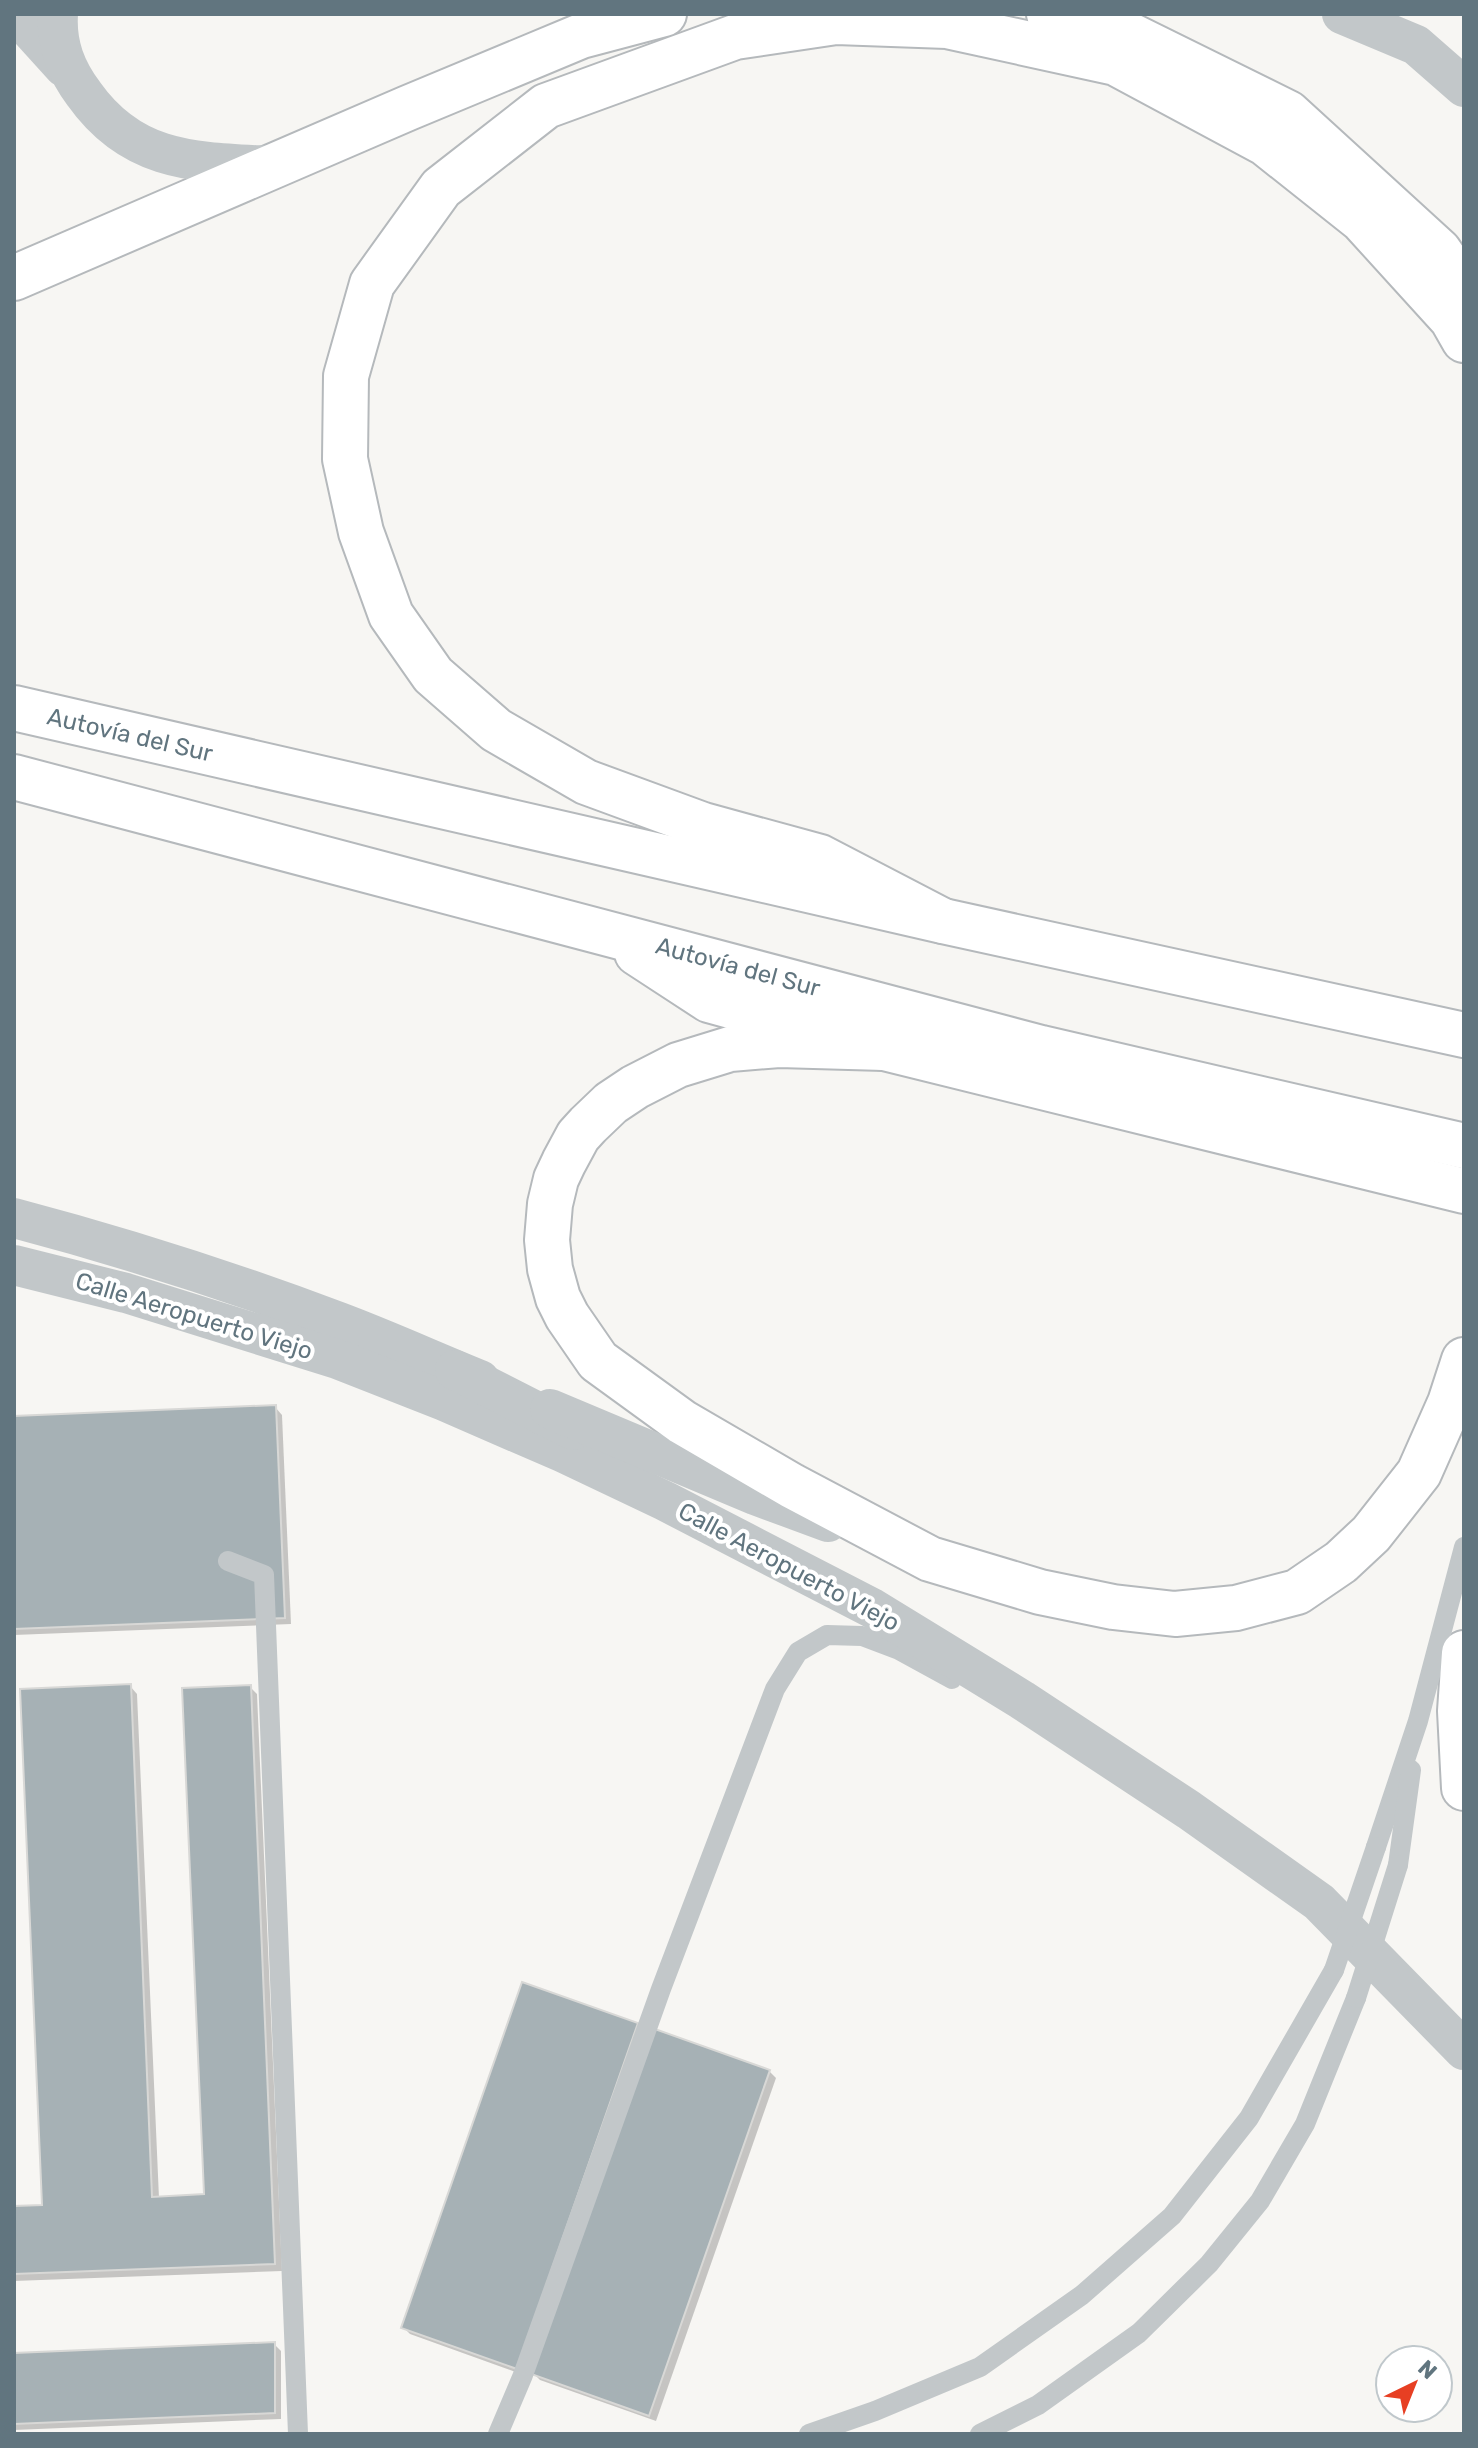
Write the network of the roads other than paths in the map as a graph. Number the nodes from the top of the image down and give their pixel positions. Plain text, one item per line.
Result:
1 (16, 14) edge
2 (58, 14) edge
3 (664, 14) edge
4 (1049, 14) edge
5 (1342, 14) edge
6 (69, 73) junction
7 (1464, 87) edge
8 (272, 166) junction
9 (14, 278) edge
10 (1464, 287) edge
11 (1464, 340) edge
12 (14, 708) edge
13 (14, 777) edge
14 (943, 921) junction
15 (605, 932) junction
16 (1464, 1035) edge
17 (884, 1048) junction
18 (1464, 1146) edge
19 (1464, 1191) edge
20 (14, 1218) edge
21 (14, 1265) edge
22 (1464, 1360) edge
23 (455, 1370) junction
24 (1464, 1547) edge
25 (930, 1559) junction
26 (228, 1561) dead end
27 (1464, 1653) edge
28 (1418, 1721) junction
29 (1464, 1788) edge
30 (1189, 1810) junction
31 (1464, 2019) edge
32 (1464, 2050) edge
33 (298, 2434) edge
34 (498, 2434) edge
35 (809, 2434) edge
36 (980, 2434) edge

1 - 6 street
2 - 6 street
3 - 8 highway
4 - 10 highway
5 - 7 street
6 - 8 street
8 - 9 highway
11 - 14 highway
12 - 14 highway, Autovía del Sur
13 - 15 highway, Autovía del Sur
14 - 16 highway, Autovía del Sur
15 - 17 highway
15 - 18 highway, Autovía del Sur
17 - 19 highway
17 - 25 highway
20 - 23 street, Calle Aeropuerto Viejo
21 - 30 street, Calle Aeropuerto Viejo
22 - 25 highway
23 - 25 street, Calle Aeropuerto Viejo
23 - 31 street
24 - 28 lane
26 - 33 lane
27 - 29 highway
28 - 35 lane, bridge
28 - 36 lane, bridge
30 - 32 street, Calle Aeropuerto Viejo
30 - 34 lane

